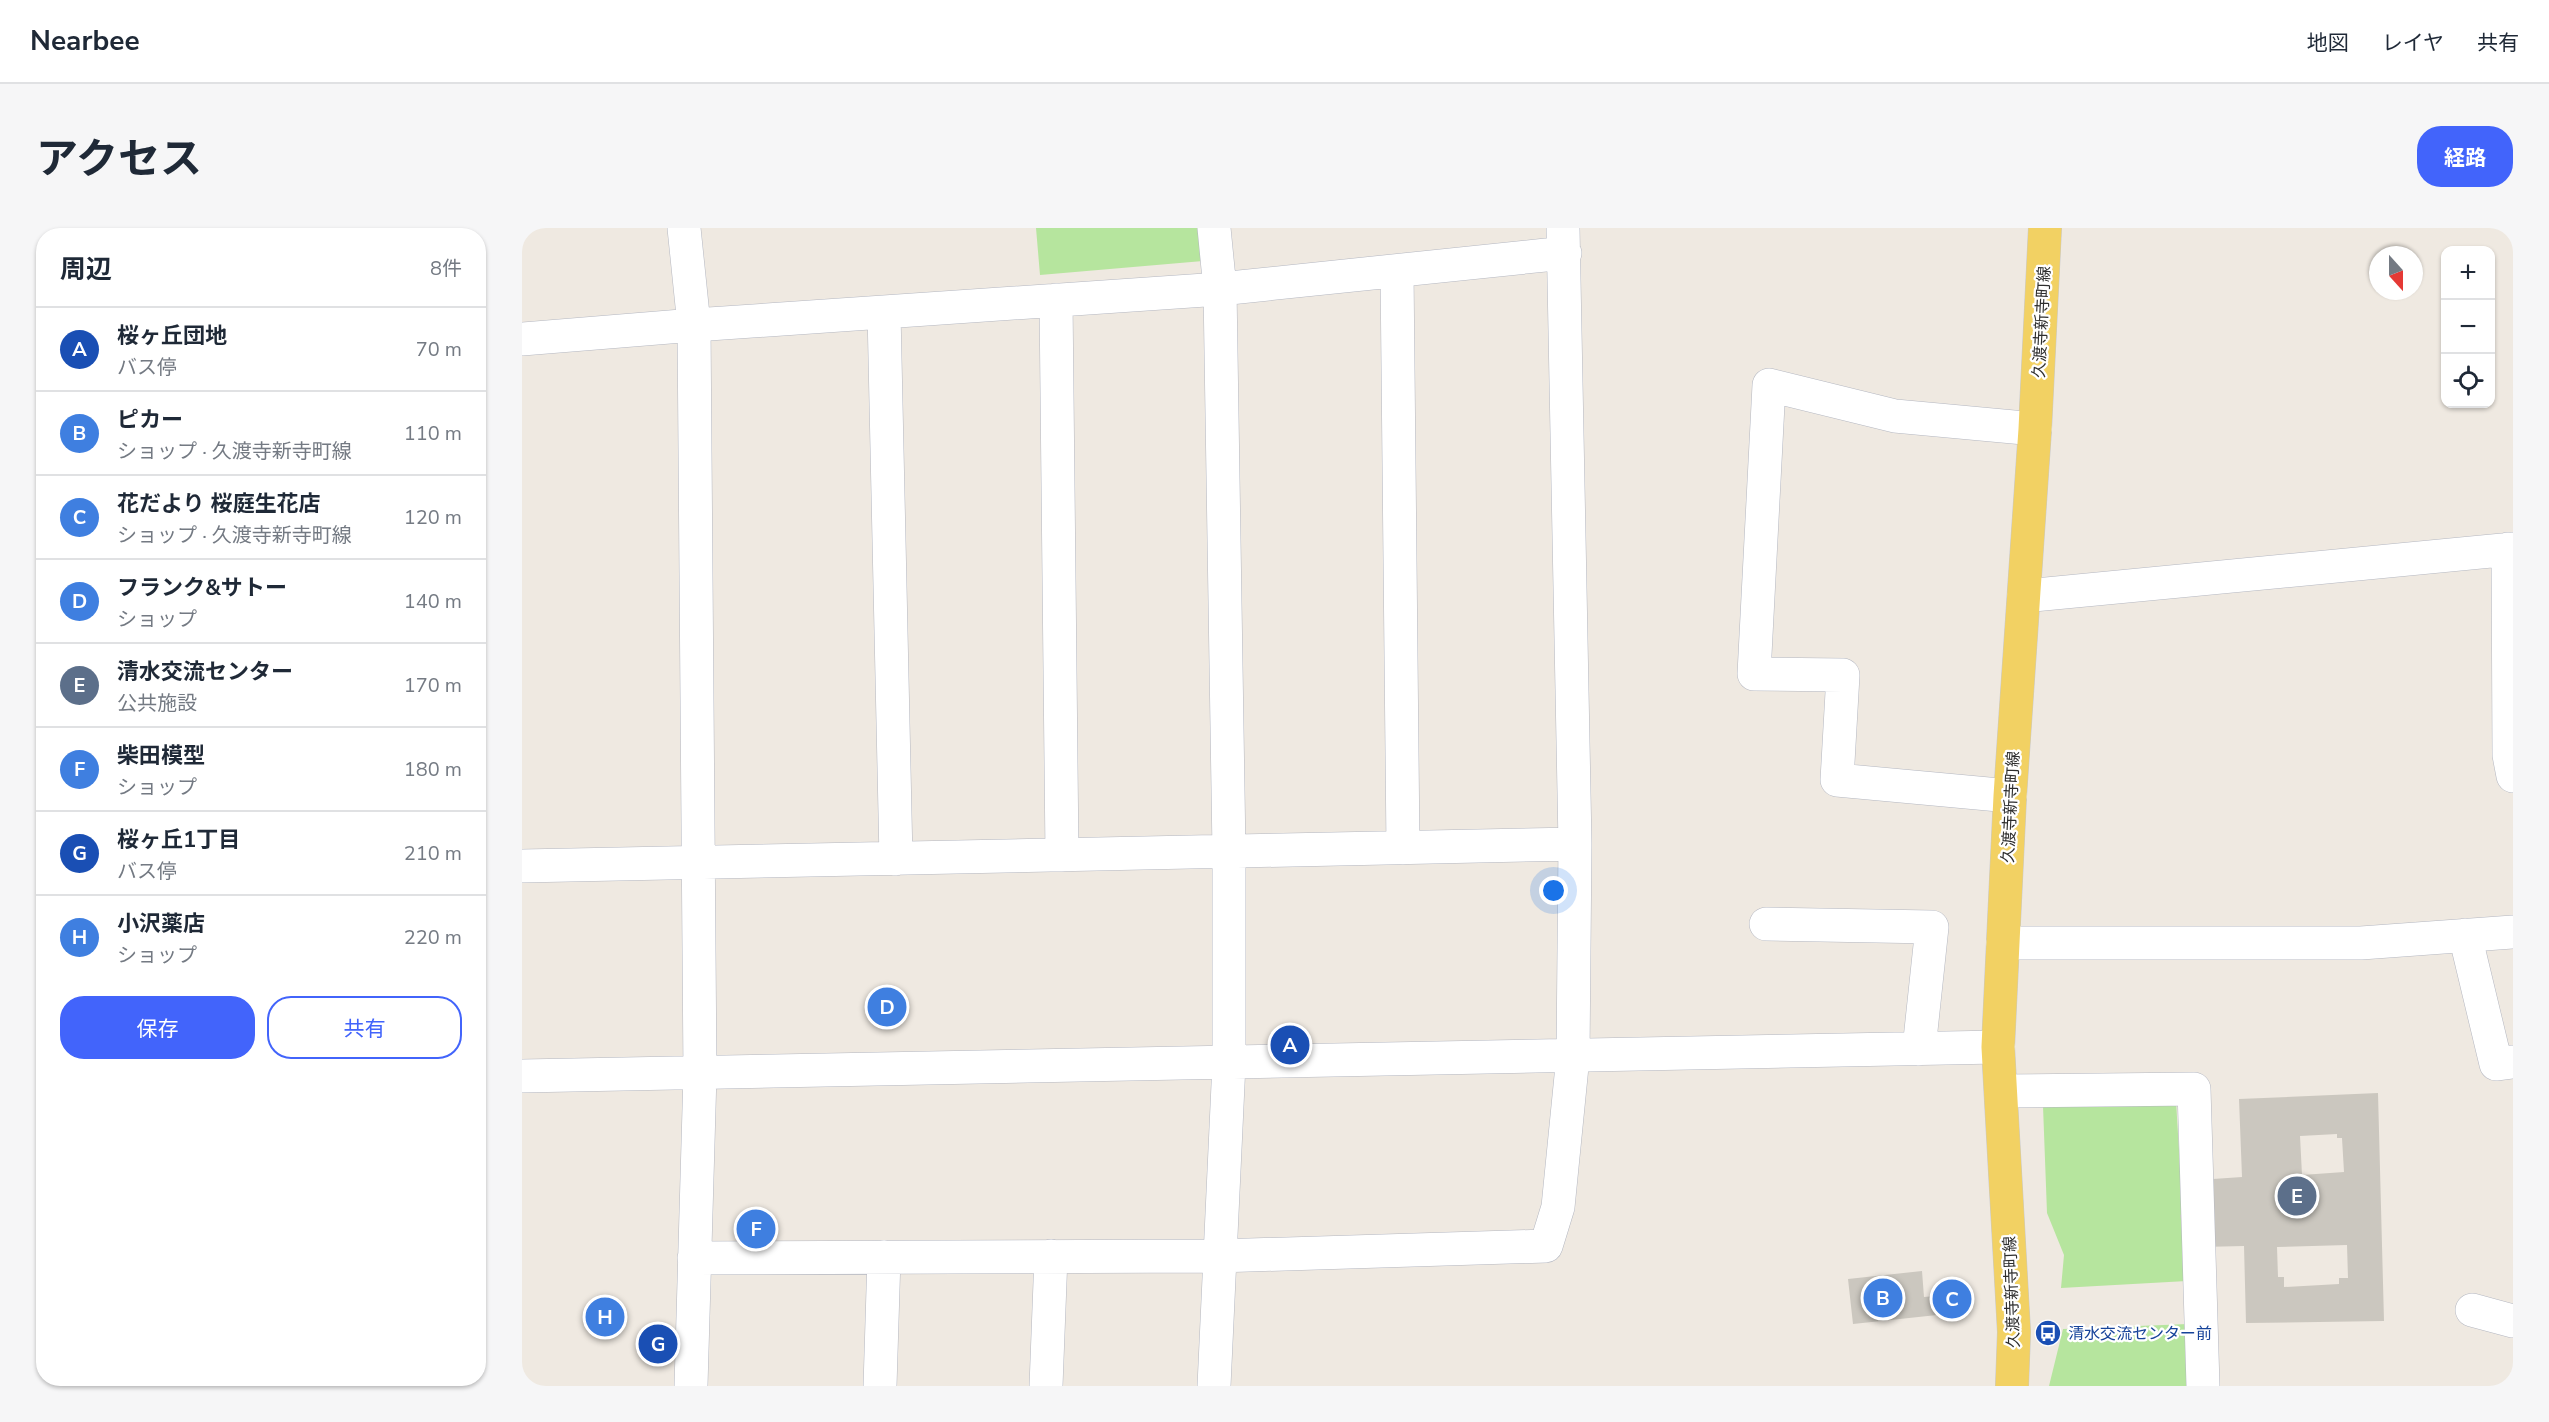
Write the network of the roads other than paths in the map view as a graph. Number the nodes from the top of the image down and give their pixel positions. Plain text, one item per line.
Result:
1 (684, 228) edge
2 (1214, 228) edge
3 (2045, 228) edge
4 (1564, 241) edge
5 (1397, 271) junction
6 (1220, 289) junction
7 (1056, 300) junction
8 (884, 312) junction
9 (694, 325) junction
10 (522, 339) edge
11 (2035, 429) junction
12 (2510, 549) edge
13 (2024, 596) junction
14 (2513, 776) edge
15 (2010, 796) junction
16 (1575, 844) junction
17 (1403, 848) junction
18 (1229, 852) junction
19 (1062, 855) junction
20 (896, 859) junction
21 (698, 863) junction
22 (522, 866) edge
23 (1766, 924) dead end
24 (2513, 932) edge
25 (2465, 935) junction
26 (2003, 943) junction
27 (1998, 1047) junction
28 (1919, 1049) junction
29 (1573, 1056) junction
30 (2513, 1062) edge
31 (1229, 1063) junction
32 (700, 1074) junction
33 (522, 1076) edge
34 (2001, 1091) junction
35 (1218, 1256) junction
36 (884, 1257) junction
37 (1052, 1257) junction
38 (694, 1258) junction
39 (2472, 1310) dead end
40 (2513, 1321) edge
41 (691, 1386) edge
42 (880, 1386) edge
43 (1046, 1386) edge
44 (1214, 1386) edge
45 (2012, 1386) edge
46 (2203, 1386) edge

1 - 9 street
2 - 6 street
3 - 11 main road, 久渡寺新寺町線
4 - 5 street
4 - 16 street
5 - 6 street
5 - 17 street
6 - 7 street
6 - 18 street
7 - 8 street
7 - 19 street
8 - 9 street
8 - 20 street
9 - 10 street
9 - 21 street
11 - 13 main road, 久渡寺新寺町線
11 - 15 street
12 - 13 street
12 - 14 street
13 - 15 main road, 久渡寺新寺町線
15 - 26 main road, 久渡寺新寺町線
16 - 17 street
16 - 29 street
17 - 18 street
18 - 19 street
18 - 31 street
19 - 20 street
20 - 21 street
21 - 22 street
21 - 32 street
23 - 28 street
24 - 25 street
25 - 26 street
25 - 30 street
26 - 27 main road, 久渡寺新寺町線
27 - 28 street
27 - 34 main road, 久渡寺新寺町線
28 - 29 street
29 - 31 street
29 - 35 street
31 - 32 street
31 - 35 street
32 - 33 street
32 - 38 street
34 - 45 main road, 久渡寺新寺町線
34 - 46 street
35 - 37 street
35 - 44 street
36 - 37 street
36 - 38 street
36 - 42 street
37 - 43 street
38 - 41 street
39 - 40 street

